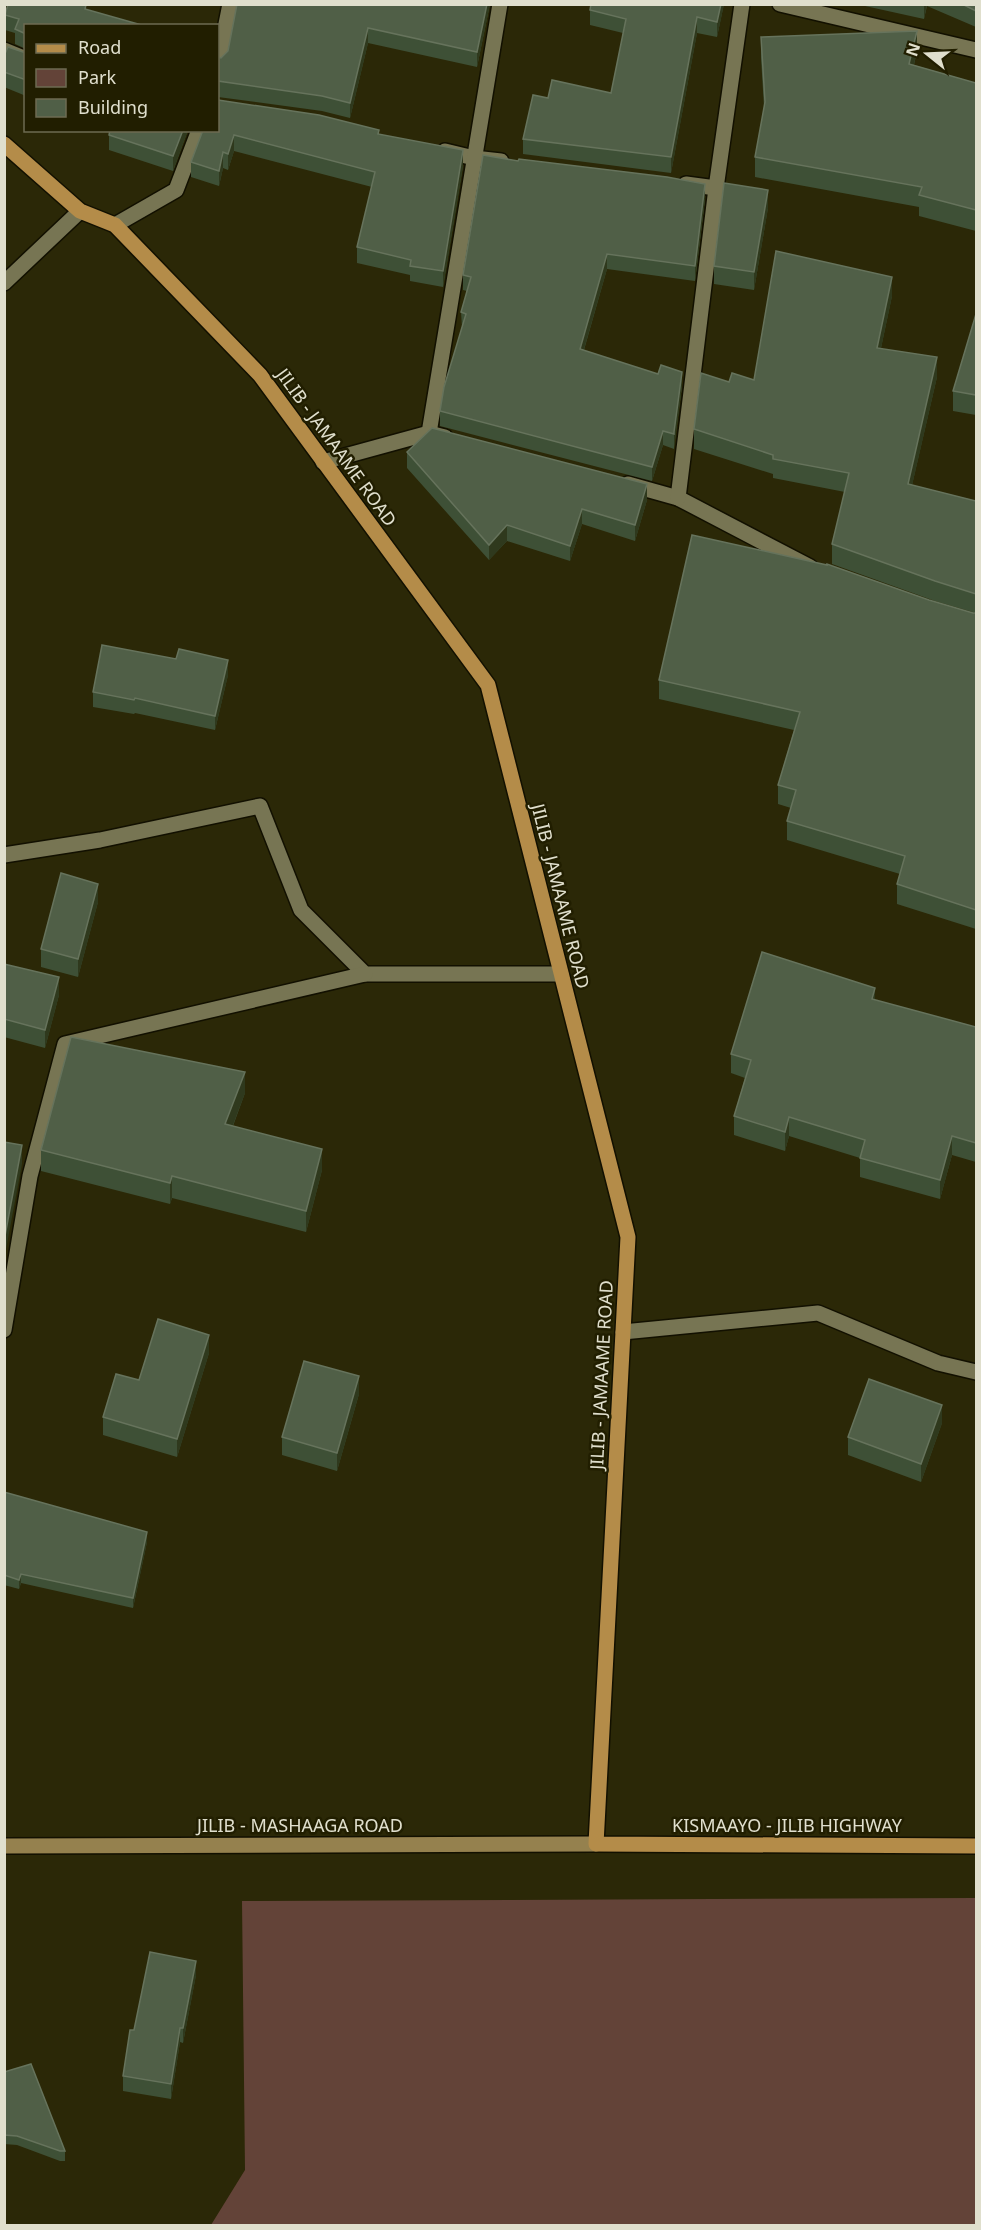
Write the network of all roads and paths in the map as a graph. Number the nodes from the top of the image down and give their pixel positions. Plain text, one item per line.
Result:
1 (230, 4) edge
2 (500, 4) edge
3 (742, 4) edge
4 (780, 4) edge
5 (4, 50) edge
6 (976, 50) edge
7 (24, 58) edge
8 (219, 59) edge
9 (198, 132) edge
10 (4, 144) edge
11 (430, 147) edge
12 (474, 158) junction
13 (520, 164) edge
14 (670, 182) edge
15 (716, 188) junction
16 (80, 211) junction
17 (115, 225) junction
18 (4, 283) edge
19 (429, 433) junction
20 (462, 441) edge
21 (323, 462) junction
22 (614, 481) edge
23 (678, 498) junction
24 (820, 570) edge
25 (4, 855) edge
26 (365, 974) junction
27 (561, 974) junction
28 (4, 1330) edge
29 (623, 1332) junction
30 (976, 1371) edge
31 (596, 1844) junction
32 (4, 1846) edge
33 (976, 1846) edge

1 - 8 street
2 - 12 street
3 - 15 street
4 - 6 street
5 - 7 street
9 - 17 street
10 - 16 main road, JILIB - JAMAAME ROAD
11 - 12 street
12 - 13 street
12 - 19 street
14 - 15 street
15 - 23 street
16 - 17 main road, JILIB - JAMAAME ROAD
16 - 18 street
17 - 21 main road, JILIB - JAMAAME ROAD
19 - 20 street
19 - 21 street
21 - 27 main road, JILIB - JAMAAME ROAD
22 - 23 street
23 - 24 street
25 - 26 street
26 - 27 street
26 - 28 street
27 - 29 main road, JILIB - JAMAAME ROAD
29 - 30 street
29 - 31 main road, JILIB - JAMAAME ROAD
31 - 32 main road, JILIB - MASHAAGA ROAD
31 - 33 main road, KISMAAYO - JILIB HIGHWAY

